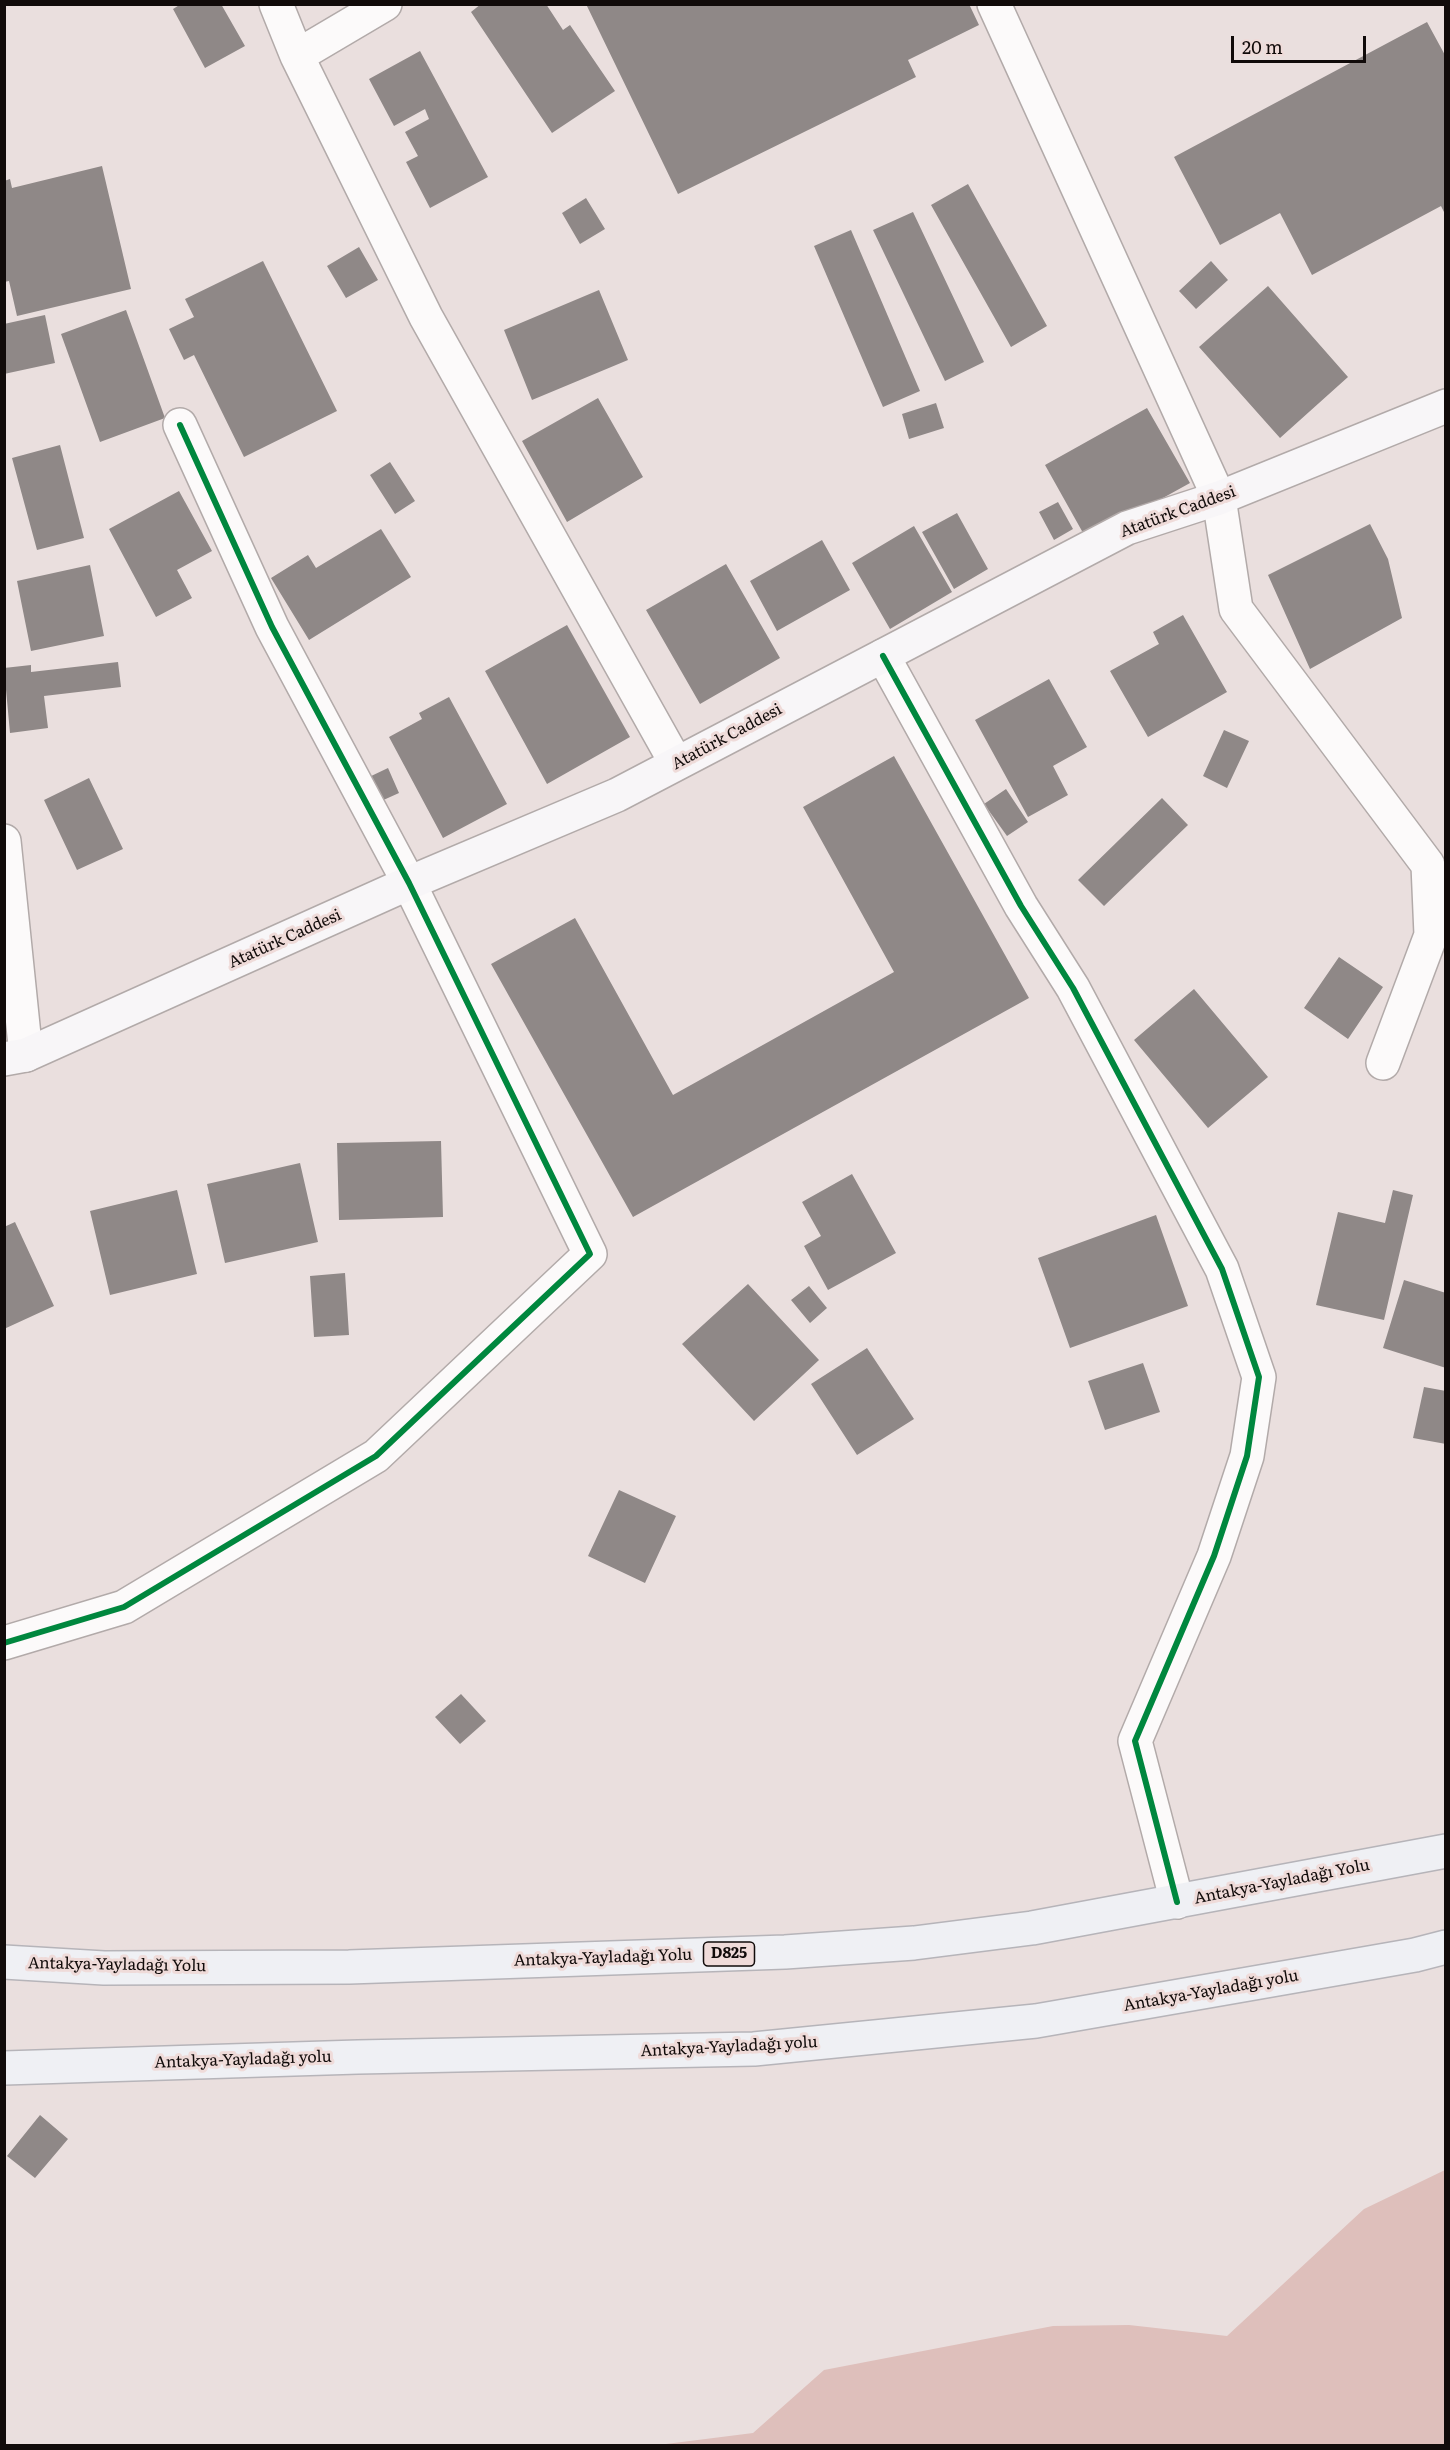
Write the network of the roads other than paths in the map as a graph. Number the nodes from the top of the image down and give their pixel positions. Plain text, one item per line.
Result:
1 (276, 4) edge
2 (385, 4) edge
3 (994, 4) edge
4 (297, 56) junction
5 (1446, 406) edge
6 (180, 425) dead end
7 (1219, 498) junction
8 (883, 656) junction
9 (676, 764) junction
10 (4, 841) edge
11 (409, 883) junction
12 (15, 1057) edge
13 (1383, 1063) dead end
14 (4, 1643) edge
15 (1446, 1851) edge
16 (1177, 1902) junction
17 (1446, 1947) edge
18 (4, 1962) edge
19 (4, 2068) edge

1 - 4 street
2 - 4 street
3 - 7 street
4 - 9 street
5 - 7 main road, Atatürk Caddesi
6 - 11 street
7 - 8 main road, Atatürk Caddesi
7 - 13 street
8 - 9 main road, Atatürk Caddesi
8 - 16 street
9 - 11 main road, Atatürk Caddesi
10 - 12 street
11 - 12 main road, Atatürk Caddesi
11 - 14 street
15 - 16 highway, Antakya-Yayladağı Yolu / D825
16 - 18 highway, Antakya-Yayladağı Yolu / D825
17 - 19 highway, Antakya-Yayladağı yolu

